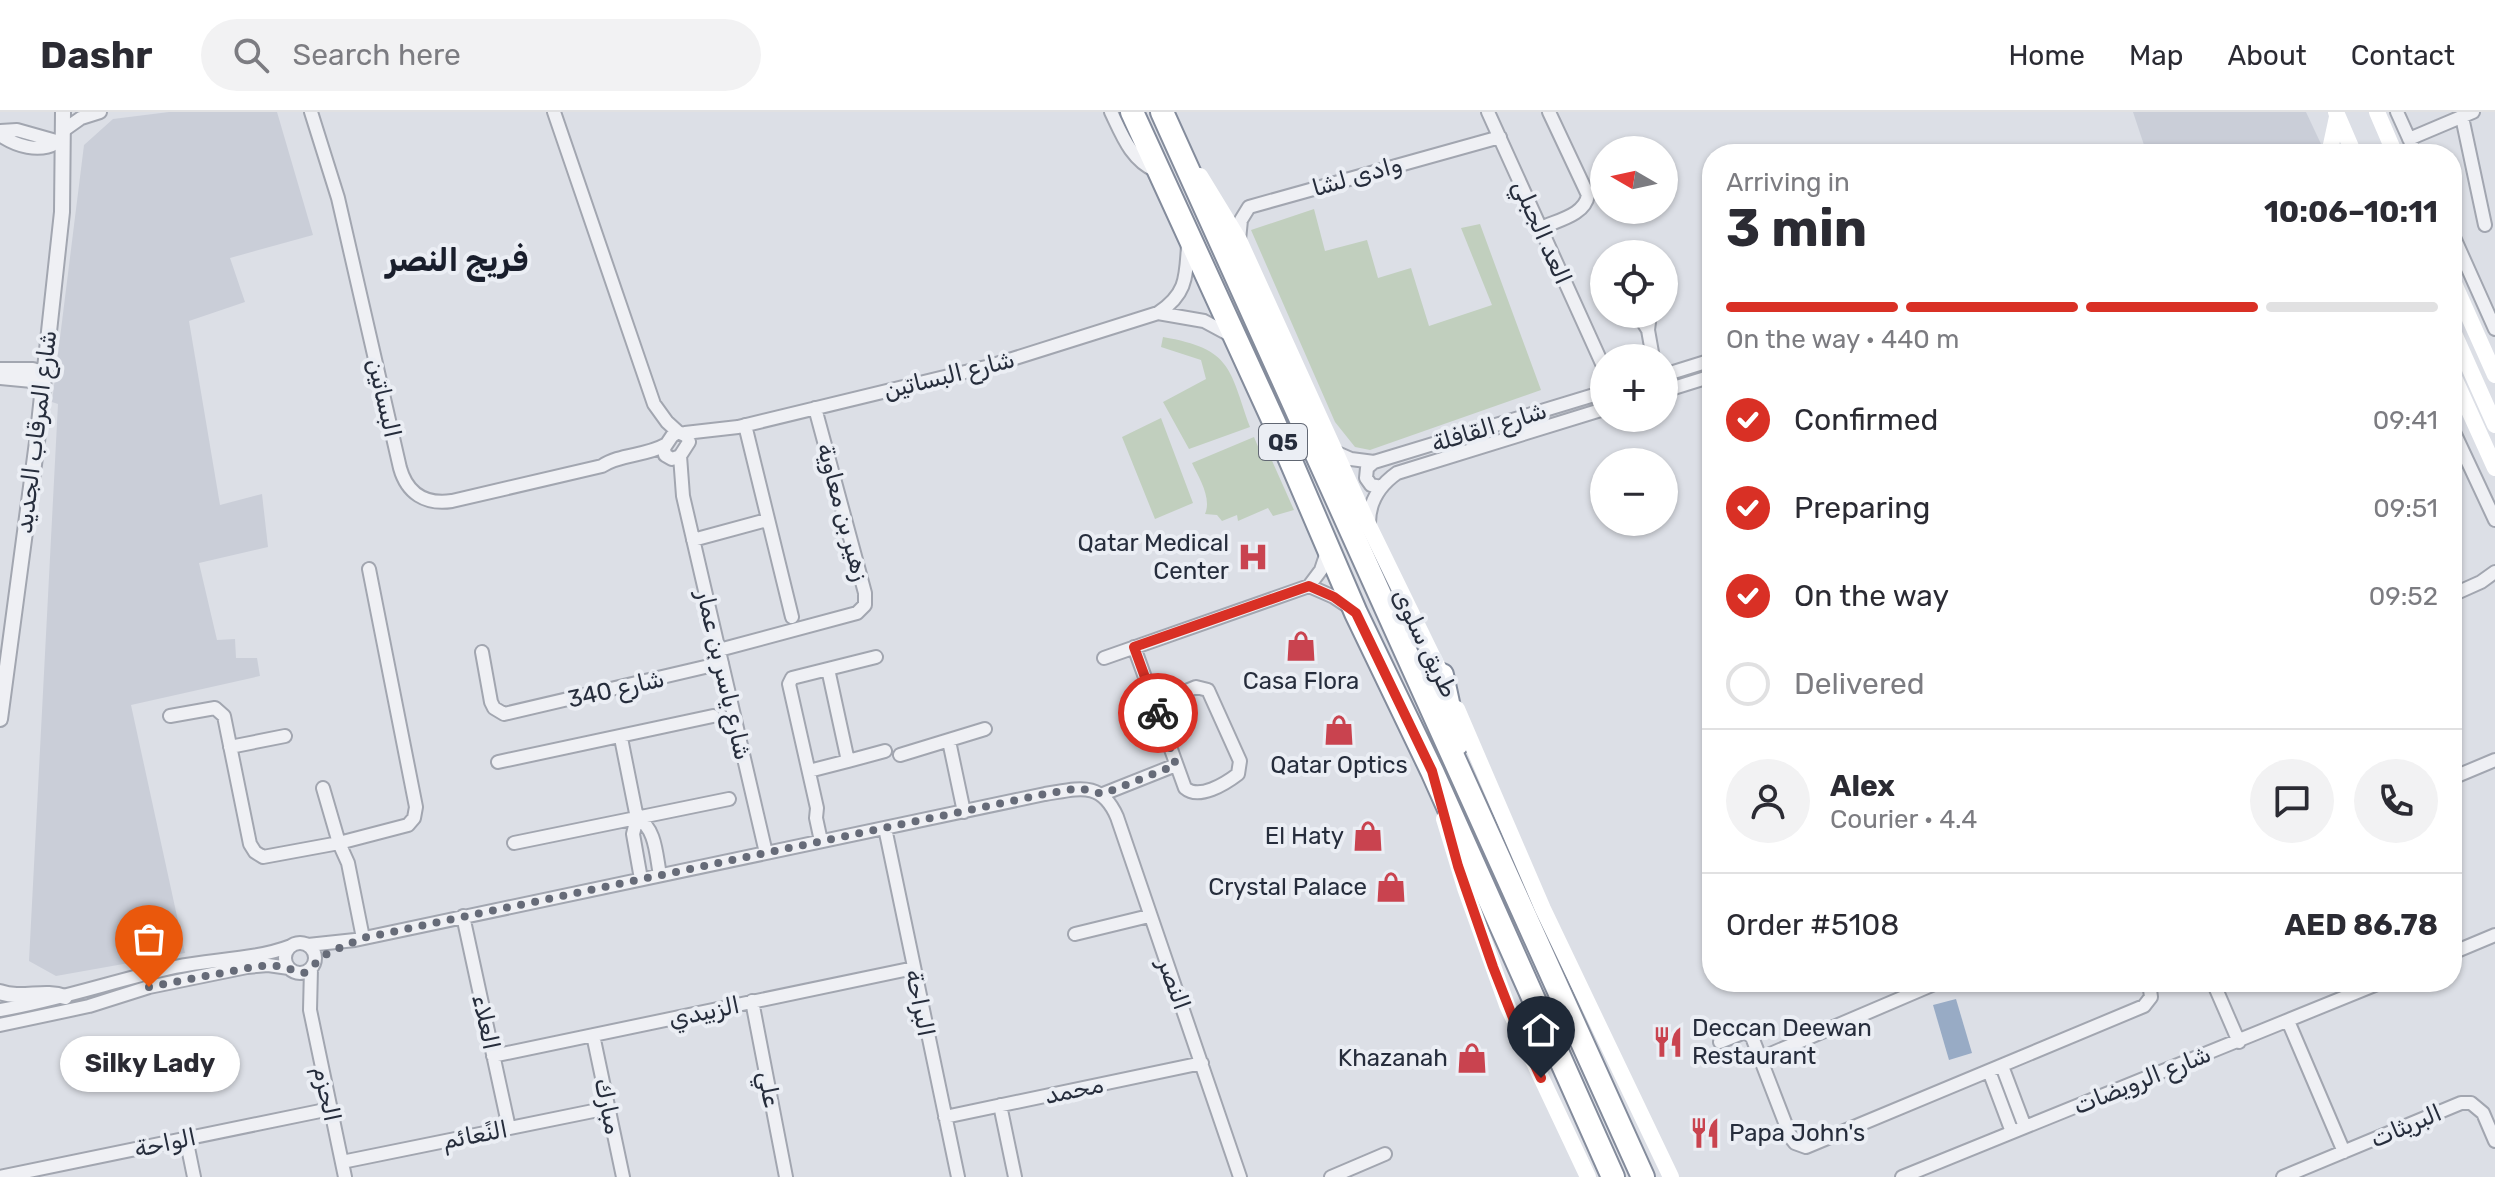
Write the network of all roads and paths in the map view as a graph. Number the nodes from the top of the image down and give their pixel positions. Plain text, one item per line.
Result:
1 (56, 112) edge
2 (63, 112) edge
3 (100, 112) edge
4 (311, 112) edge
5 (554, 112) edge
6 (1111, 112) edge
7 (1132, 112) edge
8 (1488, 112) edge
9 (1549, 112) edge
10 (2377, 112) edge
11 (2397, 112) edge
12 (1163, 114) edge
13 (2336, 114) edge
14 (2468, 114) edge
15 (0, 133) edge
16 (1500, 137) junction
17 (59, 138) junction
18 (2409, 139) junction
19 (2331, 144) edge
20 (2350, 144) edge
21 (2387, 144) edge
22 (2411, 144) edge
23 (1159, 172) junction
24 (2485, 225) dead end
25 (1541, 228) junction
26 (1188, 238) junction
27 (1239, 240) junction
28 (2462, 255) edge
29 (2462, 301) edge
30 (1158, 313) junction
31 (2495, 329) edge
32 (1648, 330) edge
33 (2479, 339) junction
34 (1236, 340) junction
35 (1592, 344) edge
36 (1650, 344) edge
37 (2462, 351) edge
38 (2495, 354) edge
39 (1702, 363) edge
40 (0, 369) edge
41 (1678, 371) edge
42 (44, 375) junction
43 (2495, 375) edge
44 (0, 378) edge
45 (1702, 379) edge
46 (1678, 387) edge
47 (2462, 395) edge
48 (1590, 396) edge
49 (815, 408) junction
50 (1590, 413) edge
51 (2495, 425) edge
52 (741, 426) junction
53 (681, 433) junction
54 (2462, 449) edge
55 (1335, 452) junction
56 (673, 454) junction
57 (1374, 462) junction
58 (2495, 468) edge
59 (1381, 487) junction
60 (767, 520) junction
61 (2495, 520) edge
62 (1369, 526) junction
63 (693, 540) junction
64 (1328, 545) junction
65 (369, 569) dead end
66 (2495, 572) edge
67 (2495, 579) edge
68 (2481, 582) junction
69 (1309, 586) junction
70 (2462, 591) edge
71 (1356, 613) junction
72 (792, 617) dead end
73 (1134, 647) junction
74 (482, 652) dead end
75 (720, 657) junction
76 (876, 657) dead end
77 (1104, 658) dead end
78 (828, 669) junction
79 (1442, 675) junction
80 (1, 698) edge
81 (1155, 704) junction
82 (170, 716) dead end
83 (713, 716) dead end
84 (0, 719) edge
85 (985, 729) dead end
86 (285, 736) dead end
87 (621, 738) junction
88 (949, 741) junction
89 (230, 747) junction
90 (885, 751) dead end
91 (900, 755) dead end
92 (2495, 760) edge
93 (848, 761) junction
94 (498, 762) dead end
95 (1176, 765) junction
96 (809, 771) junction
97 (1432, 771) junction
98 (2462, 774) edge
99 (1465, 785) junction
100 (323, 788) dead end
101 (1103, 794) junction
102 (729, 799) dead end
103 (964, 812) junction
104 (637, 818) junction
105 (885, 828) junction
106 (825, 841) junction
107 (339, 843) junction
108 (514, 843) dead end
109 (766, 853) junction
110 (660, 875) junction
111 (641, 879) junction
112 (463, 916) junction
113 (1149, 916) junction
114 (1075, 934) dead end
115 (2495, 935) edge
116 (358, 939) junction
117 (308, 945) junction
118 (291, 946) junction
119 (2462, 949) edge
120 (312, 966) junction
121 (914, 968) junction
122 (290, 969) junction
123 (0, 992) edge
124 (1916, 992) edge
125 (2150, 992) edge
126 (2217, 992) edge
127 (2358, 992) edge
128 (65, 997) junction
129 (752, 1001) junction
130 (0, 1010) edge
131 (310, 1010) junction
132 (2288, 1021) junction
133 (0, 1025) edge
134 (593, 1035) junction
135 (1720, 1042) dead end
136 (2239, 1042) junction
137 (493, 1056) junction
138 (1761, 1058) junction
139 (1202, 1063) junction
140 (2002, 1066) junction
141 (1989, 1071) junction
142 (1000, 1105) junction
143 (608, 1108) junction
144 (330, 1109) junction
145 (945, 1117) junction
146 (2025, 1127) junction
147 (509, 1128) junction
148 (2012, 1132) junction
149 (186, 1138) junction
150 (2495, 1141) edge
151 (2344, 1152) junction
152 (1385, 1154) dead end
153 (342, 1162) junction
154 (0, 1177) edge
155 (194, 1177) edge
156 (345, 1177) edge
157 (623, 1177) edge
158 (786, 1177) edge
159 (958, 1177) edge
160 (1015, 1177) edge
161 (1240, 1177) edge
162 (1333, 1177) edge
163 (1588, 1177) edge
164 (1613, 1177) edge
165 (1643, 1177) edge
166 (1671, 1177) edge
167 (1902, 1177) edge
168 (2283, 1177) edge

1 - 17 street, شارع المرقاب الجديد
2 - 17 street, شارع المرقاب الجديد
3 - 17 street
4 - 56 street, البساتين
5 - 53 street
6 - 23 street, طريق سلوى
7 - 23 highway, طريق سلوى / Q5
8 - 16 street, العد الجبلي
9 - 25 street
10 - 21 main road
11 - 18 street
12 - 27 main road, طريق سلوى / Q5
12 - 99 highway, طريق سلوى / Q5
13 - 19 main road
13 - 20 main road
14 - 18 street
14 - 24 street
15 - 17 street
16 - 25 street, العد الجبلي
16 - 27 street, وادى لشا
17 - 42 street, شارع المرقاب الجديد
18 - 22 street
23 - 26 highway, طريق سلوى / Q5
25 - 35 street, العد الجبلي
26 - 30 street
26 - 34 highway, طريق سلوى / Q5
27 - 55 main road, طريق سلوى / Q5
28 - 31 street
29 - 33 main road
30 - 34 street, شارع البساتين
30 - 49 street, شارع البساتين
32 - 36 street
33 - 38 main road
33 - 43 main road
34 - 64 highway, طريق سلوى / Q5
37 - 51 main road
39 - 41 street
40 - 42 street
42 - 44 street
42 - 80 street, شارع المرقاب الجديد
45 - 46 street
47 - 58 main road
48 - 57 street, شارع القافلة
49 - 52 street, شارع البساتين
49 - 75 street, زهير بن معاوية
50 - 59 street, شارع القافلة
52 - 53 street, شارع البساتين
52 - 56 street, شارع البساتين
52 - 60 street
53 - 56 street
54 - 61 street
55 - 57 street
55 - 62 main road, طريق سلوى / Q5
56 - 63 street, شارع ياسر بن عمار
57 - 59 street
59 - 62 street
60 - 63 street
60 - 72 street
62 - 79 main road, طريق سلوى / Q5
63 - 75 street, شارع ياسر بن عمار
64 - 69 street
64 - 71 highway, طريق سلوى / Q5
65 - 107 street
66 - 68 street
67 - 68 street
68 - 70 street
69 - 71 street, طريق سلوى
69 - 73 street
71 - 97 highway, طريق سلوى / Q5
73 - 77 street
73 - 81 street
74 - 75 street, شارع 340
75 - 109 street, شارع ياسر بن عمار
76 - 78 street
78 - 93 street
78 - 96 street
79 - 99 highway
79 - 166 main road, طريق سلوى
80 - 84 street, شارع المرقاب الجديد
81 - 95 street
81 - 95 street
82 - 89 street
83 - 87 street
85 - 88 street
86 - 89 street
87 - 94 street
87 - 104 street
88 - 91 street
88 - 103 street
89 - 107 street
90 - 93 street
92 - 98 street
93 - 96 street
95 - 101 street
96 - 106 street
97 - 163 main road, طريق سلوى
97 - 164 highway, طريق سلوى / Q5
99 - 165 highway, طريق سلوى / Q5
100 - 107 street
101 - 103 street
101 - 113 street, النصر
102 - 104 street
103 - 105 street
104 - 108 street
104 - 110 street
104 - 111 street
105 - 106 street
105 - 121 street, البراحة
106 - 109 street
107 - 116 street
109 - 110 street
110 - 111 street
111 - 112 street
112 - 116 street
112 - 137 street, العلاء
113 - 114 street
113 - 139 street, النصر
115 - 119 street
116 - 117 street
116 - 120 street
117 - 118 street
117 - 120 street
118 - 122 street
118 - 128 street
120 - 122 street
120 - 131 street, الحزم
121 - 129 street, الزبيدي
121 - 145 street, البراحة
122 - 131 street, الحزم
122 - 133 street
123 - 128 street
124 - 138 street
125 - 140 street
126 - 136 street
127 - 132 street, شارع الرويضات
128 - 130 street
129 - 134 street, الزبيدي
129 - 158 street, علي
131 - 144 street, الحزم
132 - 136 street, شارع الرويضات
132 - 151 street, البريثات
134 - 137 street, الزبيدي
134 - 143 street, مبارك
135 - 138 street
136 - 146 street, شارع الرويضات
137 - 147 street, العلاء
138 - 141 street
139 - 142 street, محمد
139 - 161 street, النصر
140 - 141 street
140 - 146 street
141 - 148 street
142 - 145 street, محمد
142 - 160 street
143 - 147 street, النًعائم
143 - 157 street, مبارك
144 - 149 street, الواحة
144 - 153 street, الحزم
145 - 159 street, البراحة
146 - 148 street, شارع الرويضات
147 - 153 street, النًعائم
148 - 167 street, شارع الرويضات
149 - 154 street, الواحة
149 - 155 street
150 - 151 street, البريثات
151 - 168 street, البريثات
152 - 162 street
153 - 156 street, الحزم

